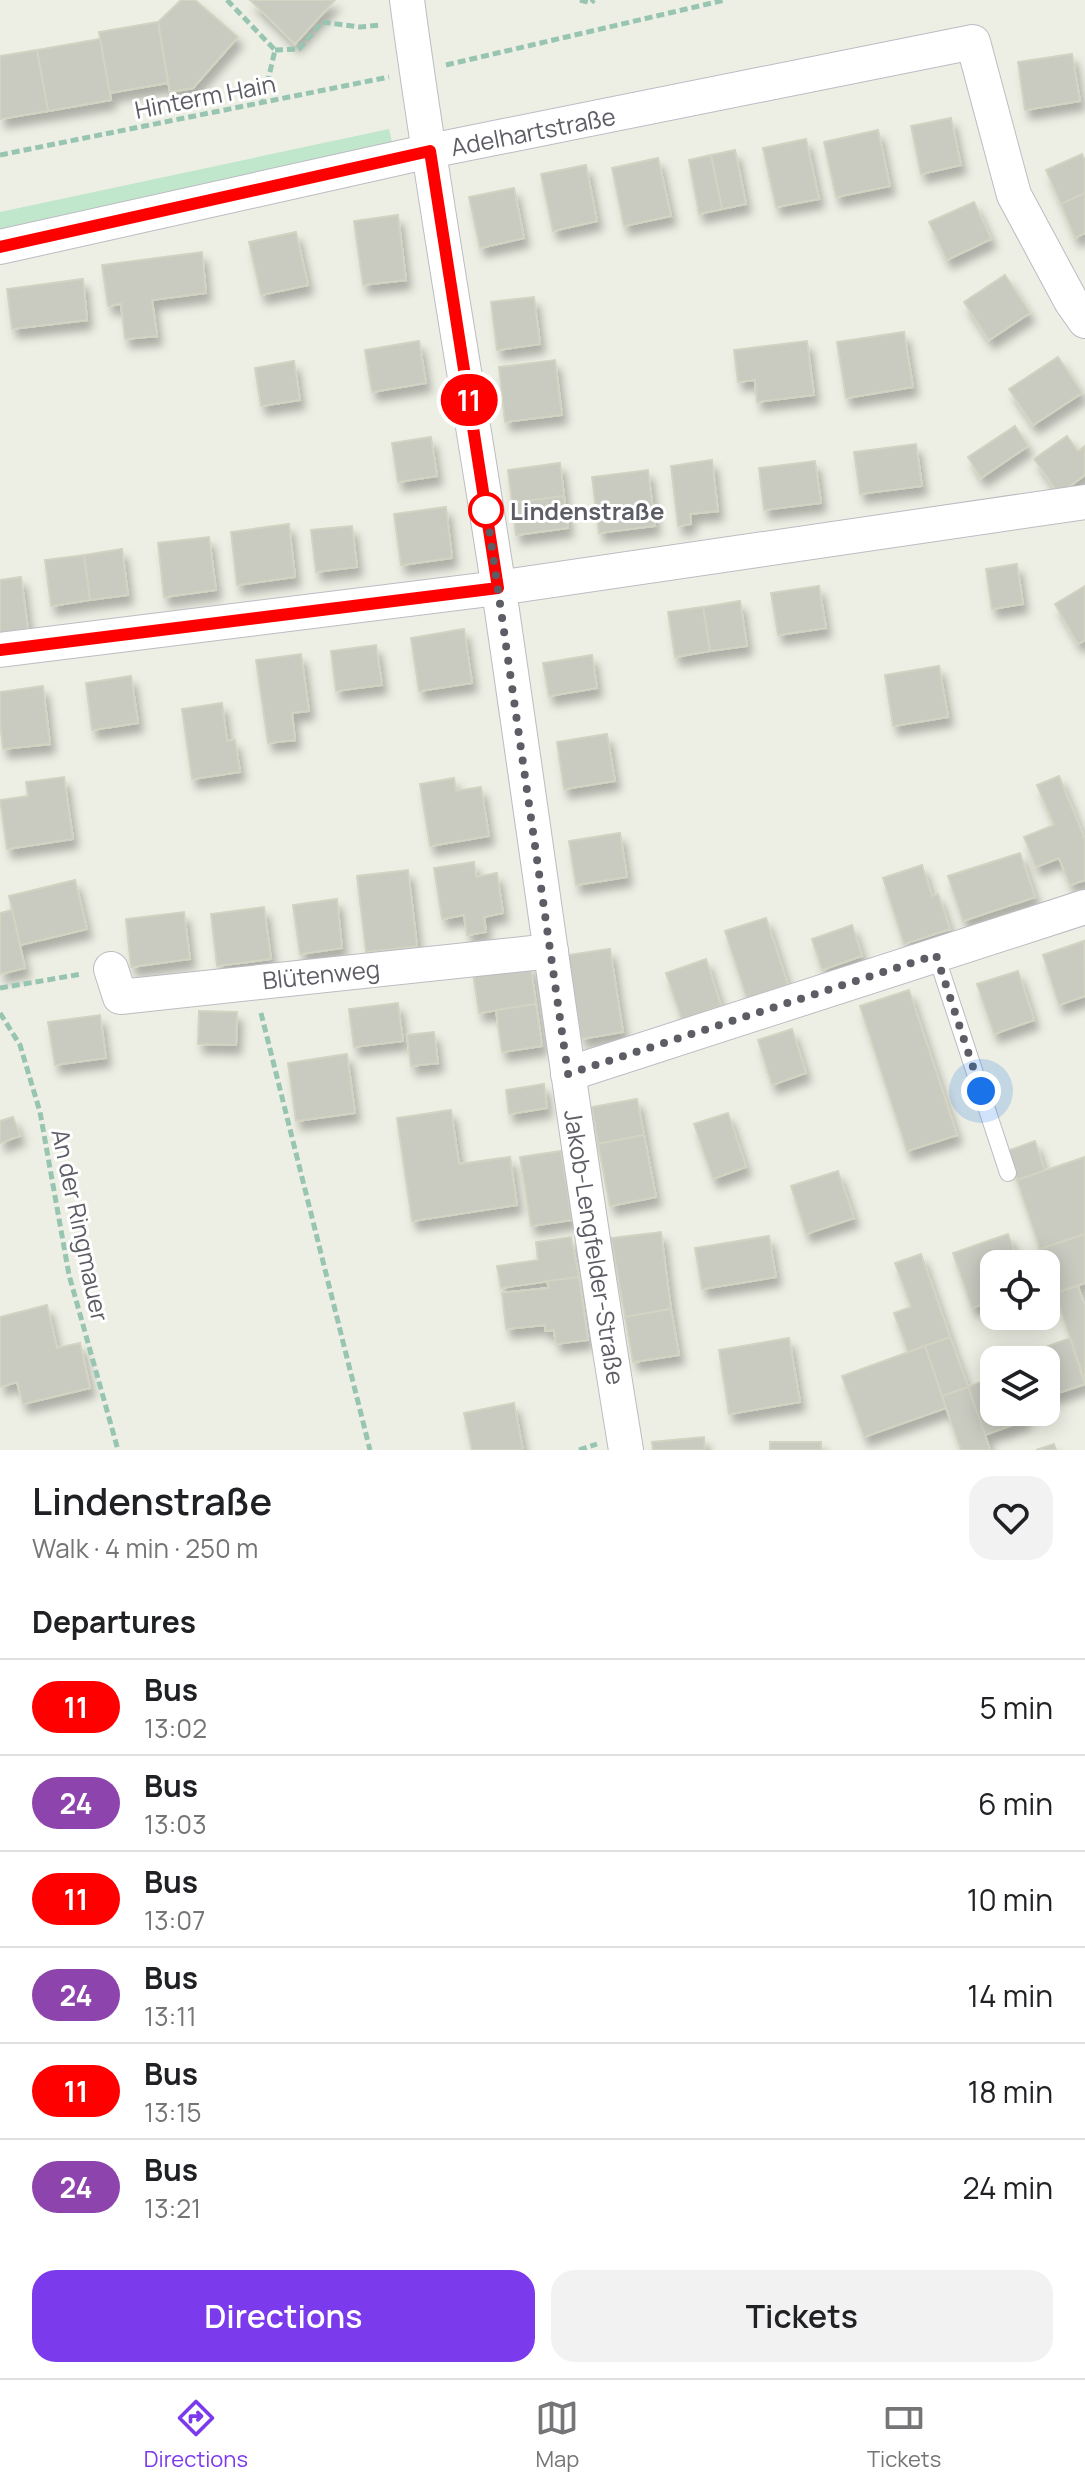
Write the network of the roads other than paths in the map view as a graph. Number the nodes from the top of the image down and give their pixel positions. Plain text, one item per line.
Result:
1 (409, 11) edge
2 (430, 151) junction
3 (0, 247) edge
4 (1080, 303) edge
5 (1085, 502) edge
6 (498, 588) junction
7 (0, 650) edge
8 (1085, 907) edge
9 (551, 951) junction
10 (936, 955) junction
11 (111, 969) road end
12 (568, 1074) junction
13 (1008, 1173) dead end
14 (626, 1450) edge

1 - 2 street, Jakob-Lengfelder-Straße
2 - 3 street, Adelhartstraße
2 - 4 street, Adelhartstraße
2 - 6 street, Jakob-Lengfelder-Straße
5 - 6 street
6 - 7 street
6 - 9 street, Jakob-Lengfelder-Straße
8 - 10 street
9 - 11 street, Blütenweg
9 - 12 street, Jakob-Lengfelder-Straße
10 - 12 street
10 - 13 lane
12 - 14 street, Jakob-Lengfelder-Straße

